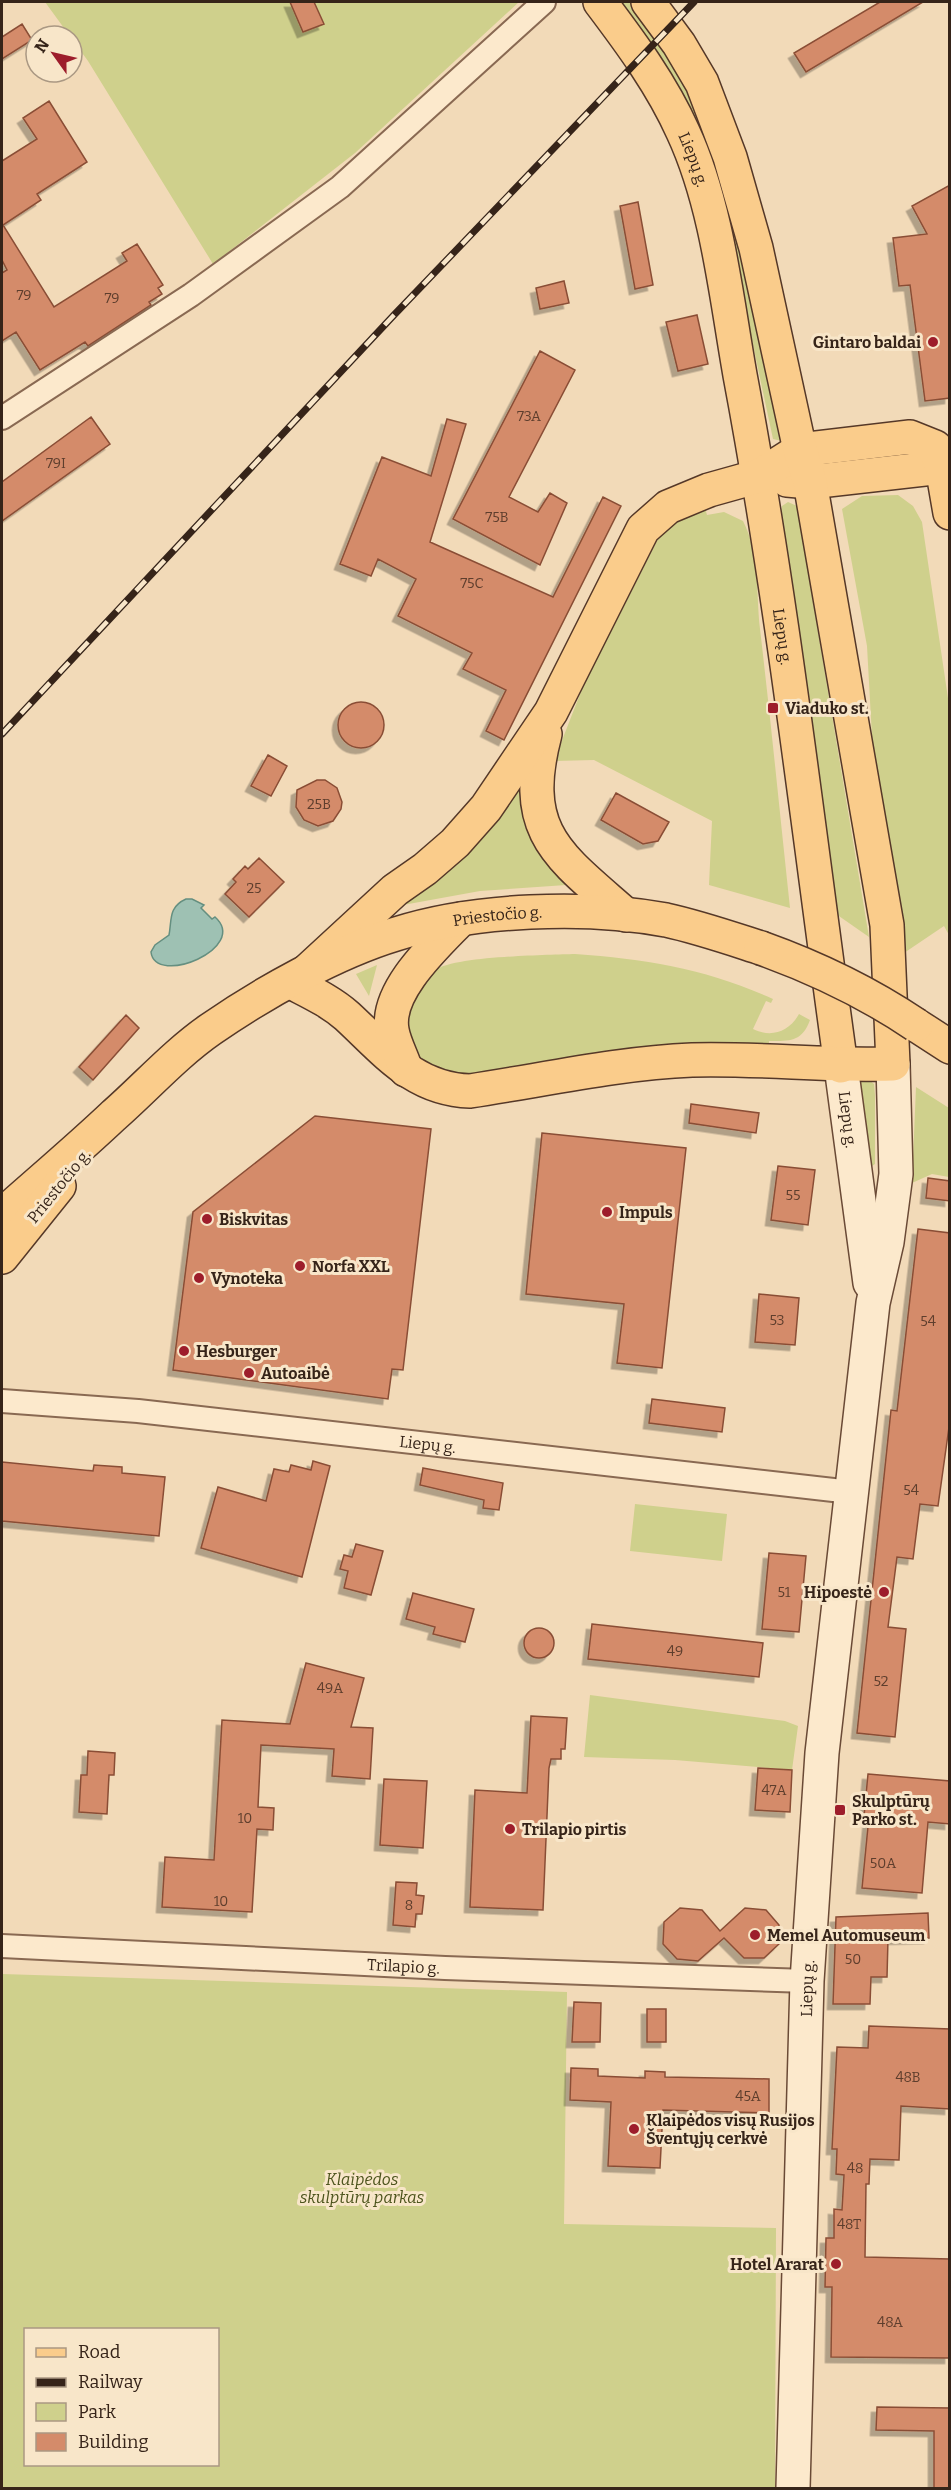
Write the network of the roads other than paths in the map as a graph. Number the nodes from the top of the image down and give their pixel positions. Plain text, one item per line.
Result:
1 (544, 2) edge
2 (600, 2) edge
3 (648, 2) edge
4 (2, 418) edge
5 (800, 450) junction
6 (942, 452) edge
7 (759, 476) junction
8 (810, 482) junction
9 (950, 513) edge
10 (551, 712) junction
11 (626, 915) junction
12 (461, 919) junction
13 (298, 978) junction
14 (949, 1046) edge
15 (893, 1064) junction
16 (841, 1066) junction
17 (407, 1071) junction
18 (116, 1114) junction
19 (2, 1215) edge
20 (2, 1257) edge
21 (873, 1303) junction
22 (2, 1401) edge
23 (851, 1492) junction
24 (2, 1946) edge
25 (807, 1981) junction
26 (793, 2488) edge

1 - 4 street
2 - 7 main road, Liepų g.
3 - 5 main road, Liepų g.
5 - 6 main road
5 - 7 main road
5 - 8 main road, Liepų g.
6 - 8 main road
6 - 9 main road
7 - 8 main road
7 - 10 main road
7 - 16 main road, Liepų g.
8 - 15 main road, Liepų g.
10 - 11 main road
10 - 13 main road
11 - 12 main road, Priestočio g.
11 - 14 main road, Priestočio g., bridge
12 - 13 main road, Priestočio g.
12 - 17 main road
13 - 17 main road
13 - 18 main road, Priestočio g.
15 - 16 main road
15 - 21 main road, Liepų g.
16 - 17 main road
16 - 21 main road, Liepų g.
18 - 19 main road, Priestočio g.
18 - 20 main road, Priestočio g.
21 - 23 main road, Liepų g.
22 - 23 street, Liepų g.
23 - 25 main road, Liepų g.
24 - 25 street, Trilapio g.
25 - 26 main road, Liepų g.

